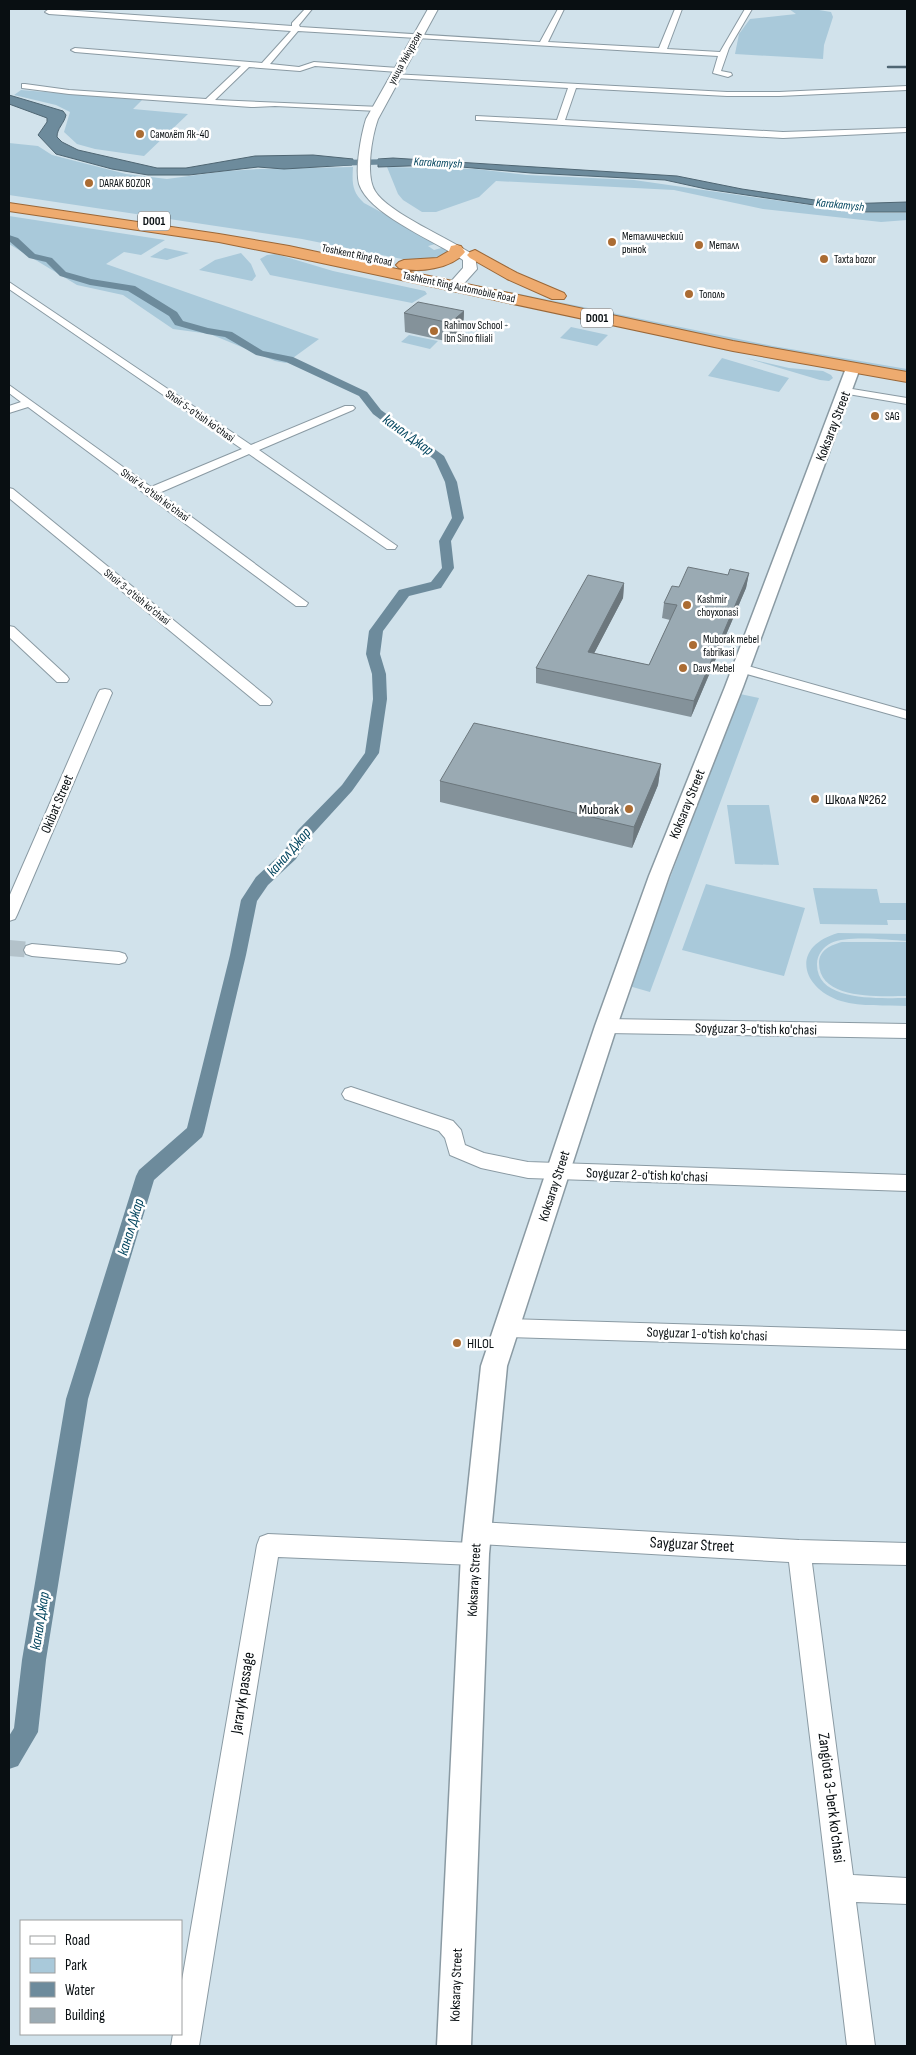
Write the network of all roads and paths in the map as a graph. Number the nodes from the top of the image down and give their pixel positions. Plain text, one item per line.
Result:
1 (53, 9) edge
2 (309, 9) edge
3 (433, 9) edge
4 (561, 9) edge
5 (679, 9) edge
6 (748, 9) edge
7 (297, 28) junction
8 (416, 37) junction
9 (543, 44) junction
10 (74, 50) dead end
11 (662, 51) junction
12 (723, 54) junction
13 (247, 65) junction
14 (263, 67) junction
15 (397, 73) junction
16 (728, 75) dead end
17 (25, 86) dead end
18 (573, 86) junction
19 (907, 88) edge
20 (208, 102) junction
21 (378, 109) junction
22 (479, 118) dead end
23 (560, 123) junction
24 (907, 130) edge
25 (367, 171) junction
26 (9, 200) edge
27 (9, 207) edge
28 (293, 247) junction
29 (456, 249) junction
30 (475, 255) junction
31 (404, 265) junction
32 (464, 283) junction
33 (9, 284) edge
34 (564, 298) junction
35 (907, 364) edge
36 (907, 377) edge
37 (850, 380) junction
38 (9, 388) edge
39 (907, 400) edge
40 (29, 403) junction
41 (349, 408) dead end
42 (9, 410) edge
43 (249, 450) junction
44 (9, 492) edge
45 (150, 492) junction
46 (391, 546) dead end
47 (301, 603) dead end
48 (9, 630) edge
49 (741, 668) junction
50 (62, 679) dead end
51 (105, 693) dead end
52 (265, 702) dead end
53 (907, 715) edge
54 (9, 915) edge
55 (32, 950) tunnel mouth
56 (120, 958) dead end
57 (606, 1026) junction
58 (907, 1031) edge
59 (351, 1094) dead end
60 (559, 1172) junction
61 (907, 1183) edge
62 (507, 1328) junction
63 (907, 1340) edge
64 (476, 1544) junction
65 (799, 1551) junction
66 (907, 1554) edge
67 (842, 1888) junction
68 (907, 1891) edge
69 (185, 2046) edge
70 (454, 2046) edge
71 (861, 2046) edge

1 - 7 street
2 - 7 street
3 - 8 main road, улица Ункургон
4 - 9 street
5 - 11 street
6 - 12 street
7 - 8 street
7 - 14 street
8 - 9 street
8 - 15 main road, улица Ункургон
9 - 11 street
10 - 13 street
11 - 12 street
12 - 16 street
13 - 14 street
13 - 20 street
14 - 15 street
15 - 18 street
15 - 21 main road, улица Ункургон
17 - 20 street
18 - 19 street
18 - 23 street
20 - 21 street
21 - 25 main road, улица Ункургон
22 - 23 street
23 - 24 street
25 - 29 main road
25 - 30 main road
26 - 28 highway, Tashkent Ring Automobile Road / D001
27 - 28 highway, Tashkent Ring Automobile Road / D001
28 - 31 highway, Toshkent Ring Road / D001
28 - 32 highway, Tashkent Ring Automobile Road / D001
29 - 31 highway
29 - 32 main road
30 - 32 main road
30 - 34 highway
31 - 32 highway, Toshkent Ring Road / D001
32 - 34 highway, Toshkent Ring Road / D001
32 - 37 highway, Tashkent Ring Automobile Road / D001
33 - 43 street, Shoir 5-o'tish ko'chasi
34 - 35 highway, D001
36 - 37 highway, Tashkent Ring Automobile Road / D001
37 - 39 street
37 - 49 street, Koksaray Street
38 - 40 street, Shoir 4-o'tish ko'chasi
40 - 42 street
40 - 45 street, Shoir 4-o'tish ko'chasi
41 - 43 street
43 - 45 street
43 - 46 street, Shoir 5-o'tish ko'chasi
44 - 52 street, Shoir 3-o'tish ko'chasi
45 - 47 street, Shoir 4-o'tish ko'chasi
48 - 50 street
49 - 53 street
49 - 57 street, Koksaray Street
51 - 54 street, Okibat Street
55 - 56 street
57 - 58 street, Soyguzar 3-o'tish ko'chasi
57 - 60 street, Koksaray Street
59 - 60 street, Soyguzar 2-o'tish ko'chasi
60 - 61 street, Soyguzar 2-o'tish ko'chasi
60 - 62 street, Koksaray Street
62 - 63 street, Soyguzar 1-o'tish ko'chasi
62 - 64 street, Koksaray Street
64 - 65 street, Sayguzar Street
64 - 69 street, Jararyk passage
64 - 70 street, Koksaray Street
65 - 66 street, Sayguzar Street
65 - 67 street, Zangiota 3-berk ko'chasi
67 - 68 street
67 - 71 street, Zangiota 3-berk ko'chasi

